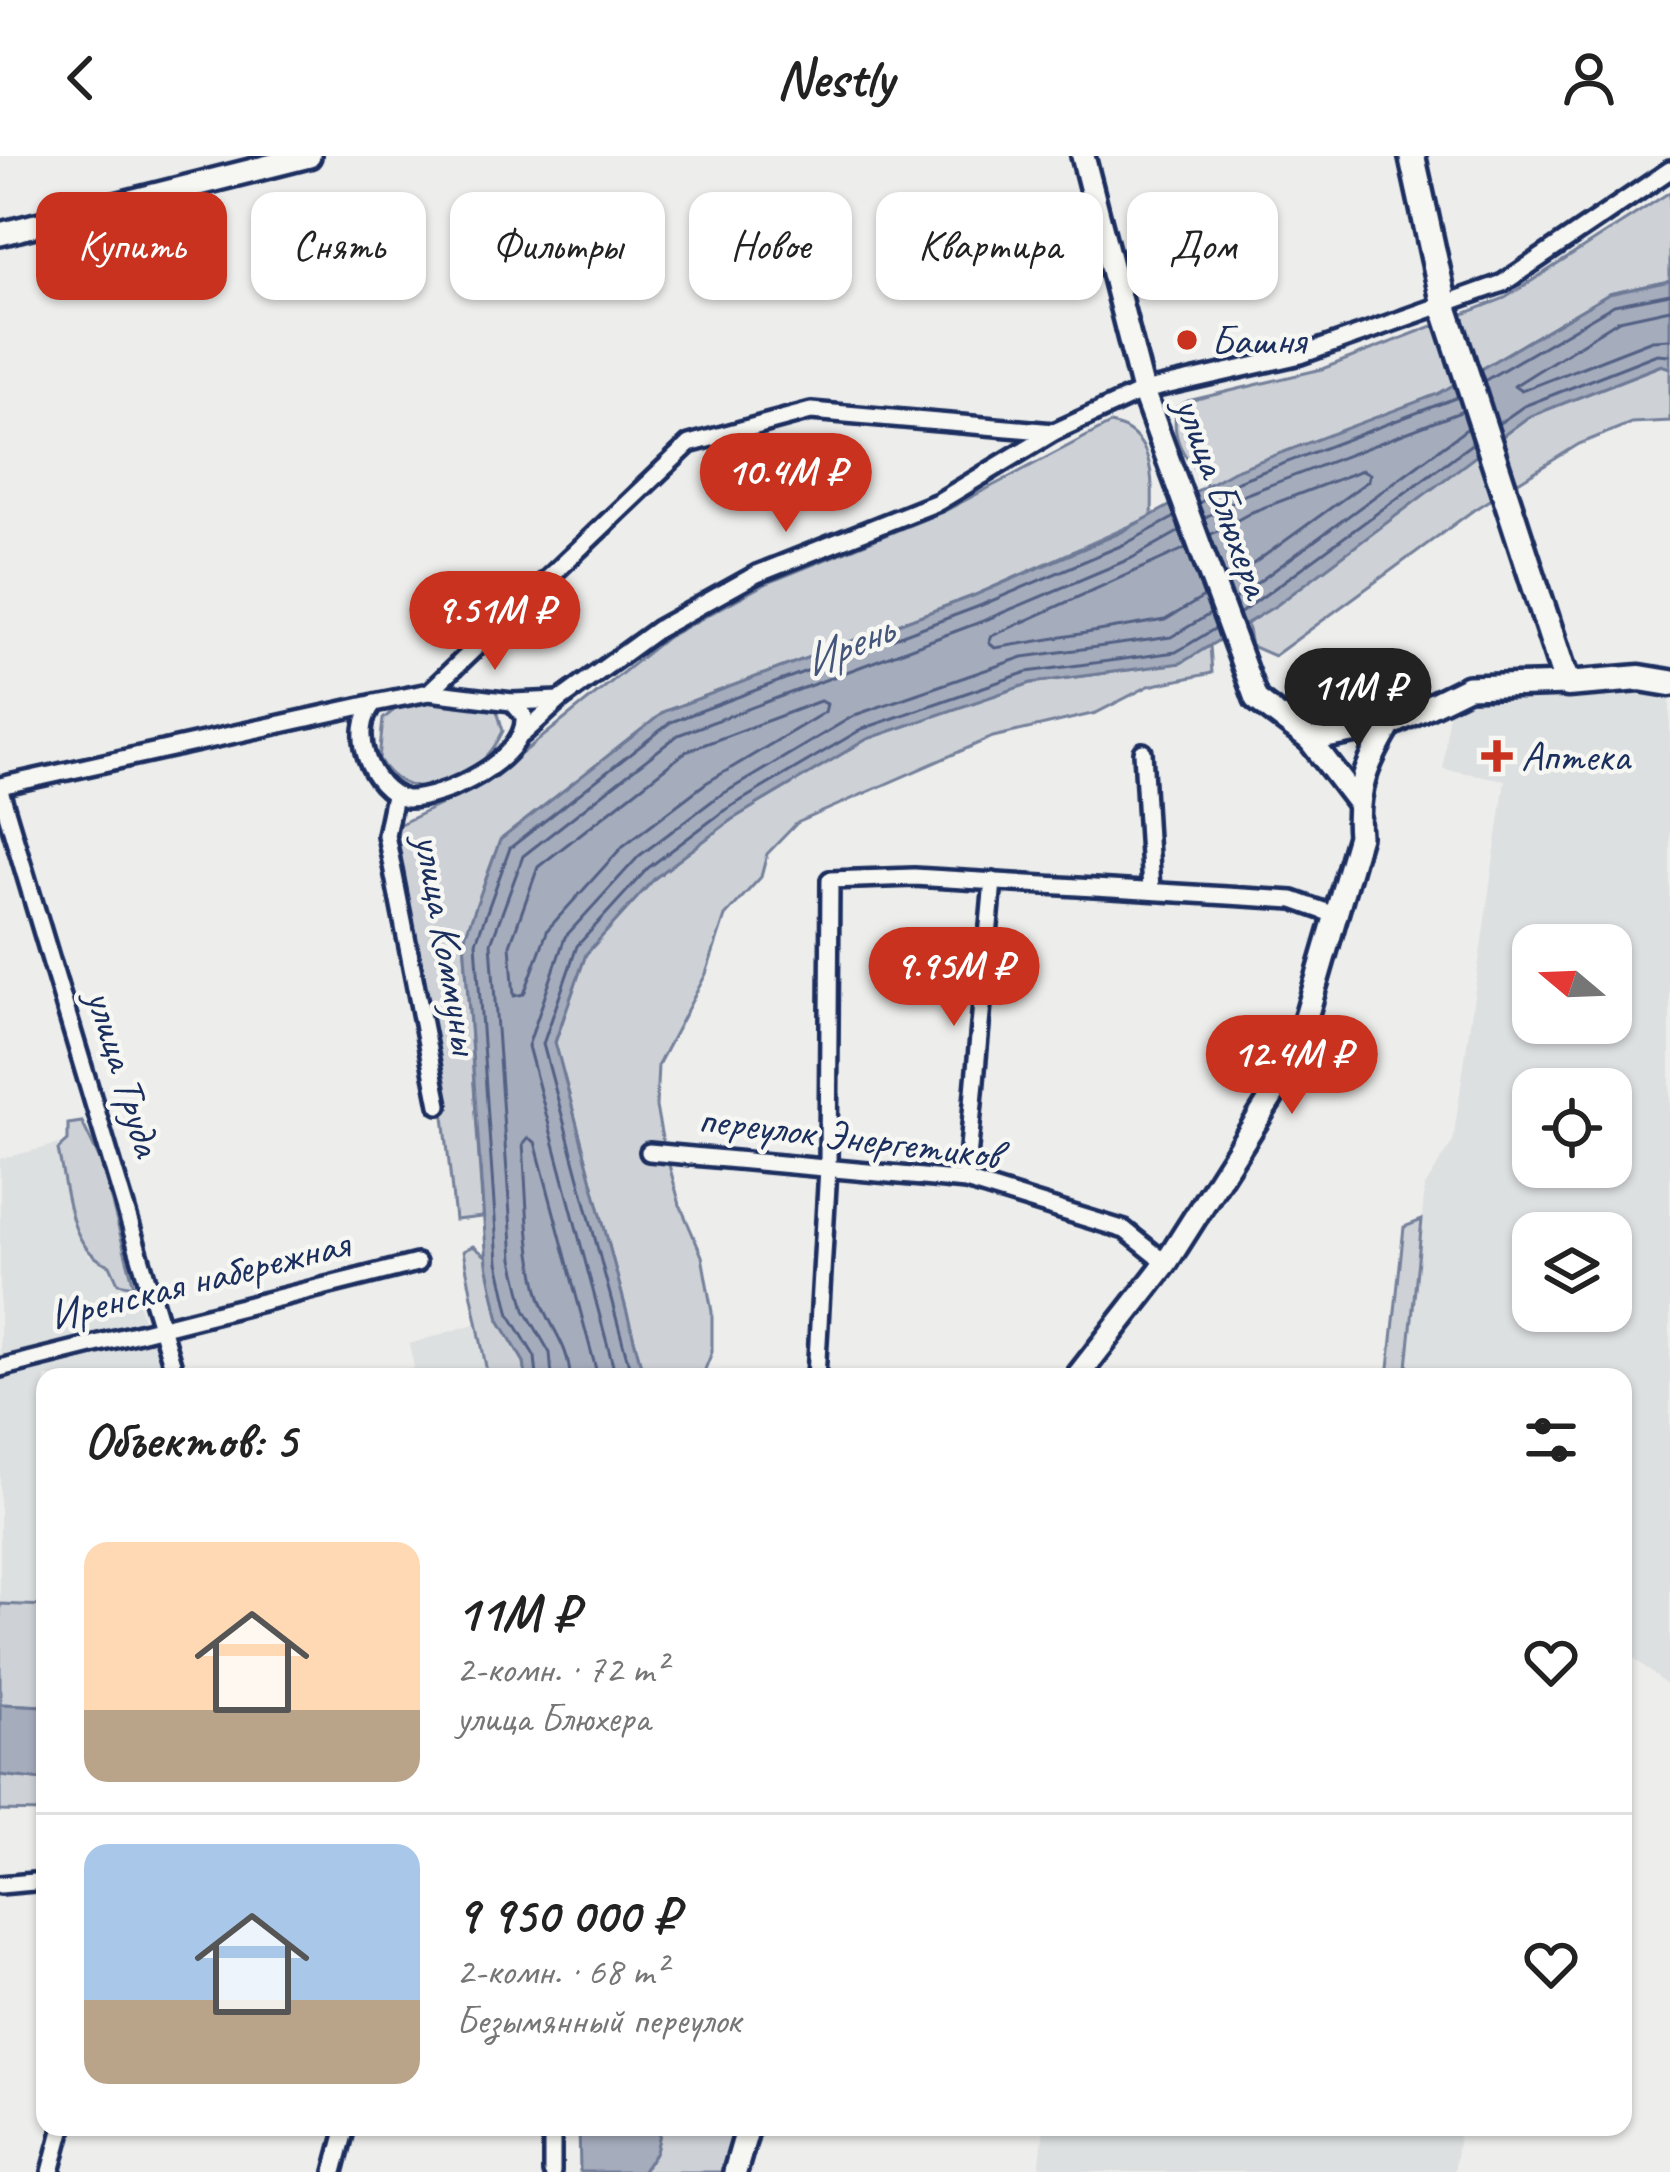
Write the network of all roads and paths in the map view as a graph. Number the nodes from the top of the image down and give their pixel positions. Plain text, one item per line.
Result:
1 (308, 156) edge
2 (1083, 156) edge
3 (1412, 156) edge
4 (229, 166) edge
5 (1670, 170) edge
6 (0, 234) edge
7 (1446, 310) junction
8 (1143, 391) junction
9 (1054, 432) junction
10 (1670, 674) edge
11 (1640, 678) junction
12 (1670, 683) edge
13 (1567, 684) junction
14 (429, 692) junction
15 (560, 700) junction
16 (512, 702) junction
17 (370, 704) junction
18 (326, 710) junction
19 (1390, 725) junction
20 (360, 733) junction
21 (524, 734) junction
22 (1310, 740) junction
23 (1143, 752) dead end
24 (0, 788) edge
25 (394, 796) junction
26 (1356, 800) junction
27 (994, 881) junction
28 (1150, 891) junction
29 (1335, 915) junction
30 (439, 1105) dead end
31 (649, 1152) dead end
32 (828, 1168) junction
33 (966, 1181) junction
34 (417, 1263) dead end
35 (1166, 1263) junction
36 (161, 1327) junction
37 (0, 1368) edge
38 (173, 1368) edge
39 (817, 1368) edge
40 (1084, 1368) edge
41 (36, 1882) edge
42 (0, 1886) edge
43 (61, 2136) edge
44 (344, 2136) edge
45 (552, 2136) edge
46 (746, 2136) edge
47 (739, 2171) edge
48 (51, 2172) edge
49 (334, 2172) edge
50 (552, 2172) edge

1 - 4 street
2 - 8 street, улица Блюхера
3 - 7 main road
4 - 6 street
5 - 7 street
7 - 8 street
7 - 13 main road
8 - 9 street
8 - 22 street, улица Блюхера
9 - 14 street
9 - 15 street
10 - 11 street
11 - 12 main road
11 - 13 main road
13 - 19 street
14 - 16 street
14 - 17 street
15 - 16 street
15 - 21 street
16 - 21 street
17 - 18 street
17 - 20 street
18 - 20 street
18 - 24 street
19 - 22 street
19 - 26 street
20 - 25 street
21 - 25 street
22 - 26 street, улица Блюхера
23 - 28 street
24 - 36 street, улица Труда
25 - 30 street, улица Коммуны
26 - 29 street
27 - 28 street
27 - 32 street
27 - 33 street
28 - 29 street
29 - 35 street
31 - 32 street, переулок Энергетиков
32 - 33 street, переулок Энергетиков
32 - 39 street
33 - 35 street, переулок Энергетиков
34 - 36 street, Иренская набережная
35 - 40 street
36 - 37 street, Иренская набережная
36 - 38 street, улица Труда
41 - 42 street
43 - 48 street
44 - 49 street
45 - 50 street
46 - 47 street

